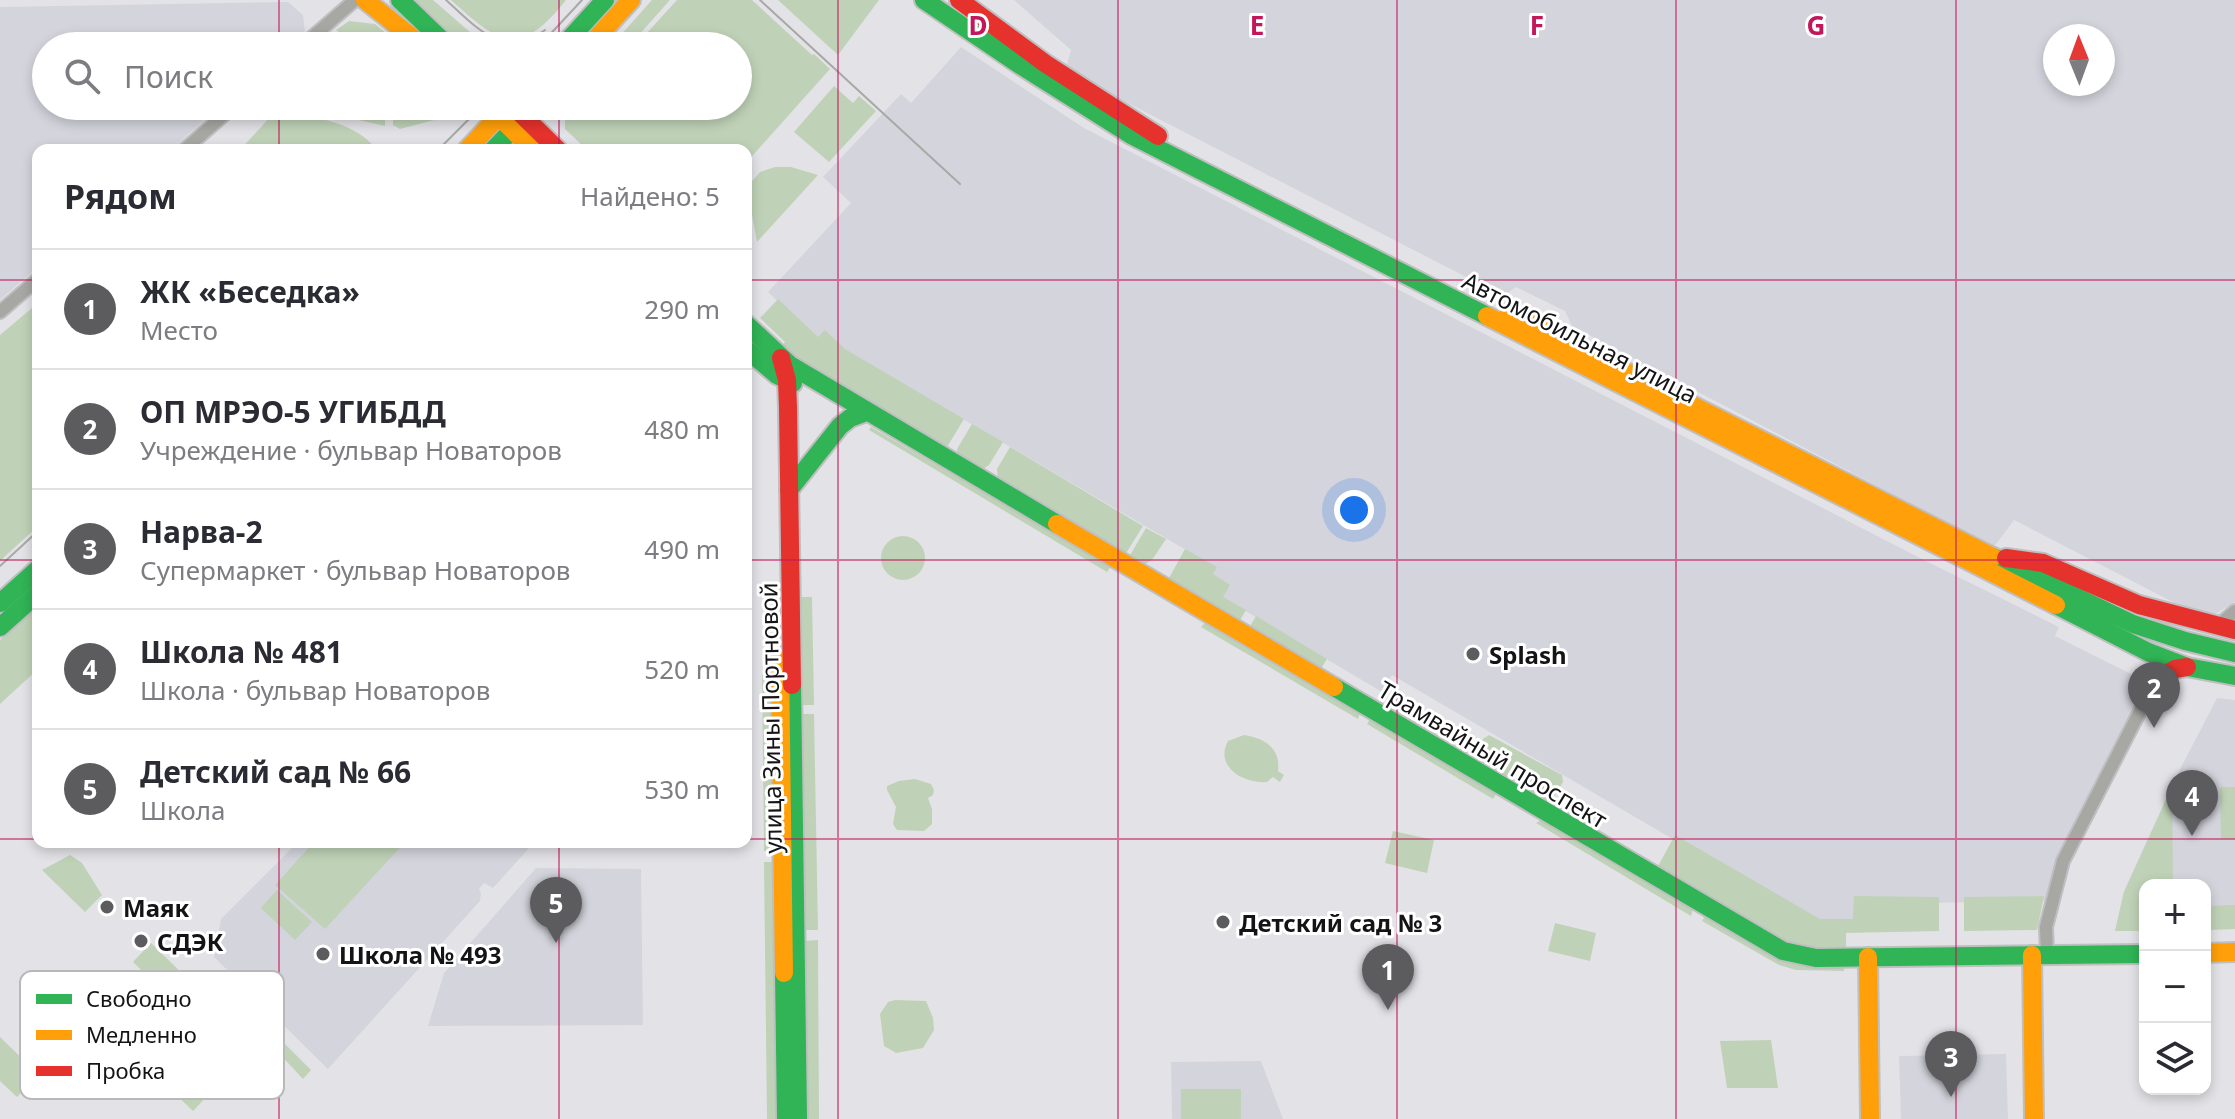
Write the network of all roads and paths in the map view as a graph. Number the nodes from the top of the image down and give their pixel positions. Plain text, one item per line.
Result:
1 (355, 0) edge
2 (365, 0) edge
3 (400, 0) edge
4 (605, 0) edge
5 (631, 0) edge
6 (924, 0) edge
7 (959, 0) edge
8 (318, 32) edge
9 (405, 32) edge
10 (433, 32) edge
11 (576, 32) edge
12 (602, 32) edge
13 (218, 120) edge
14 (502, 120) edge
15 (507, 120) edge
16 (516, 120) edge
17 (521, 120) edge
18 (191, 144) edge
19 (474, 144) edge
20 (496, 144) edge
21 (530, 144) edge
22 (551, 144) edge
23 (32, 284) edge
24 (0, 312) edge
25 (752, 332) edge
26 (752, 353) edge
27 (782, 371) junction
28 (866, 412) junction
29 (789, 490) junction
30 (1988, 555) junction
31 (32, 574) edge
32 (32, 598) edge
33 (0, 603) edge
34 (2235, 611) edge
35 (0, 627) edge
36 (2226, 628) edge
37 (2148, 652) junction
38 (2235, 653) edge
39 (2187, 667) junction
40 (2235, 676) edge
41 (2157, 680) junction
42 (2235, 952) edge
43 (2211, 953) edge
44 (2139, 954) edge
45 (2040, 955) junction
46 (1868, 957) junction
47 (786, 1119) edge
48 (798, 1119) edge
49 (1870, 1119) edge
50 (2034, 1119) edge

1 - 8 street
2 - 9 main road
3 - 10 main road
4 - 11 main road
5 - 12 main road
6 - 37 main road, Автомобильная улица
7 - 30 main road, Автомобильная улица
13 - 18 street
14 - 19 main road
15 - 20 main road
16 - 21 main road
17 - 22 main road
23 - 24 street
25 - 27 main road, Трамвайный проспект
26 - 27 main road, Трамвайный проспект
27 - 28 main road, Трамвайный проспект
27 - 29 main road, улица Зины Портновой
27 - 47 main road, улица Зины Портновой
28 - 29 main road
28 - 46 main road, Трамвайный проспект
29 - 48 main road, улица Зины Портновой
30 - 36 main road
30 - 38 main road, Автомобильная улица
31 - 33 main road
32 - 35 main road
34 - 36 street
37 - 39 main road, Автомобильная улица
37 - 41 street
39 - 40 main road, Автомобильная улица
39 - 41 main road
41 - 45 street
42 - 43 main road
44 - 45 main road, Трамвайный проспект
45 - 46 main road, Трамвайный проспект
45 - 50 main road
46 - 49 main road

